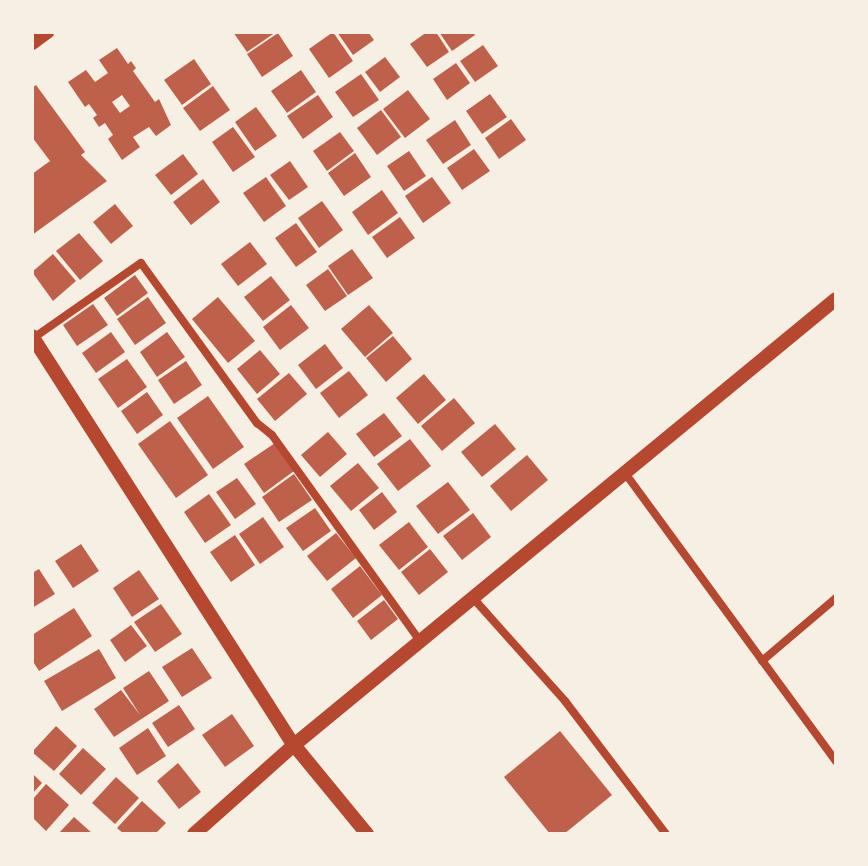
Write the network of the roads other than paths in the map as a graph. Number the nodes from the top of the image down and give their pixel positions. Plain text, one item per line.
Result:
1 (47, 32) edge
2 (32, 43) edge
3 (836, 299) edge
4 (32, 338) edge
5 (625, 473) junction
6 (473, 598) junction
7 (836, 598) edge
8 (420, 641) junction
9 (762, 661) junction
10 (294, 745) junction
11 (836, 761) edge
12 (194, 834) edge
13 (367, 834) edge
14 (666, 834) edge

1 - 2 street
3 - 5 street
4 - 8 street
4 - 10 street
5 - 6 street
5 - 9 street
6 - 8 street
6 - 14 street
7 - 9 street
8 - 10 street
9 - 11 street
10 - 12 street
10 - 13 street

